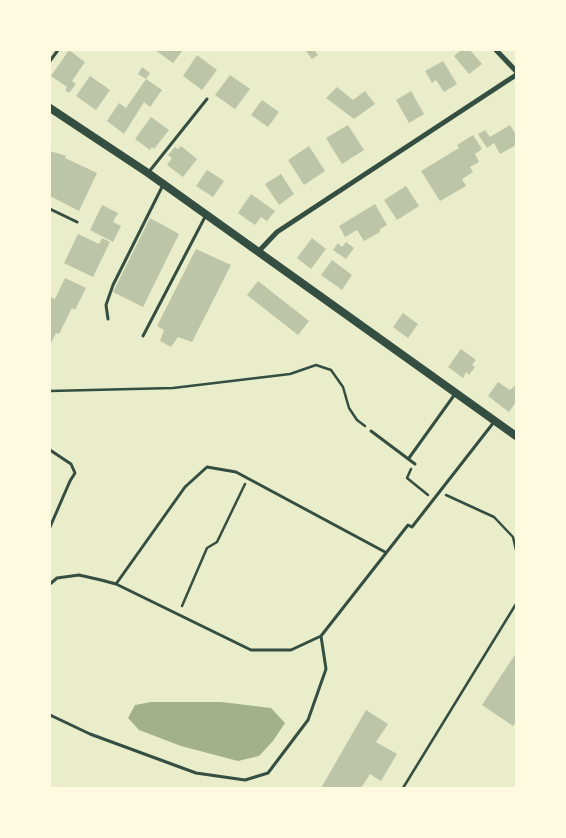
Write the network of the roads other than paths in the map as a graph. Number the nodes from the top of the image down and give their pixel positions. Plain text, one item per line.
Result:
1 (58, 50) edge
2 (496, 50) edge
3 (50, 61) edge
4 (516, 73) edge
5 (207, 100) dead end
6 (50, 108) edge
7 (148, 173) junction
8 (163, 184) junction
9 (50, 210) edge
10 (206, 215) junction
11 (77, 222) dead end
12 (258, 252) junction
13 (108, 319) dead end
14 (143, 336) dead end
15 (455, 394) junction
16 (494, 422) junction
17 (371, 431) road end
18 (516, 436) edge
19 (50, 450) edge
20 (409, 458) junction
21 (415, 464) dead end
22 (50, 527) edge
23 (385, 552) junction
24 (50, 584) edge
25 (116, 584) junction
26 (321, 636) junction
27 (50, 715) edge

1 - 3 lane
2 - 4 street
4 - 12 street
5 - 7 lane
6 - 7 main road
7 - 8 main road
8 - 10 main road
8 - 13 lane
9 - 11 lane
10 - 12 main road
10 - 14 lane
12 - 15 main road
15 - 16 main road
15 - 20 lane
16 - 18 main road
16 - 23 lane
17 - 20 lane
19 - 22 lane
20 - 21 lane
23 - 25 lane
23 - 26 lane
24 - 25 lane
25 - 26 lane
26 - 27 lane

